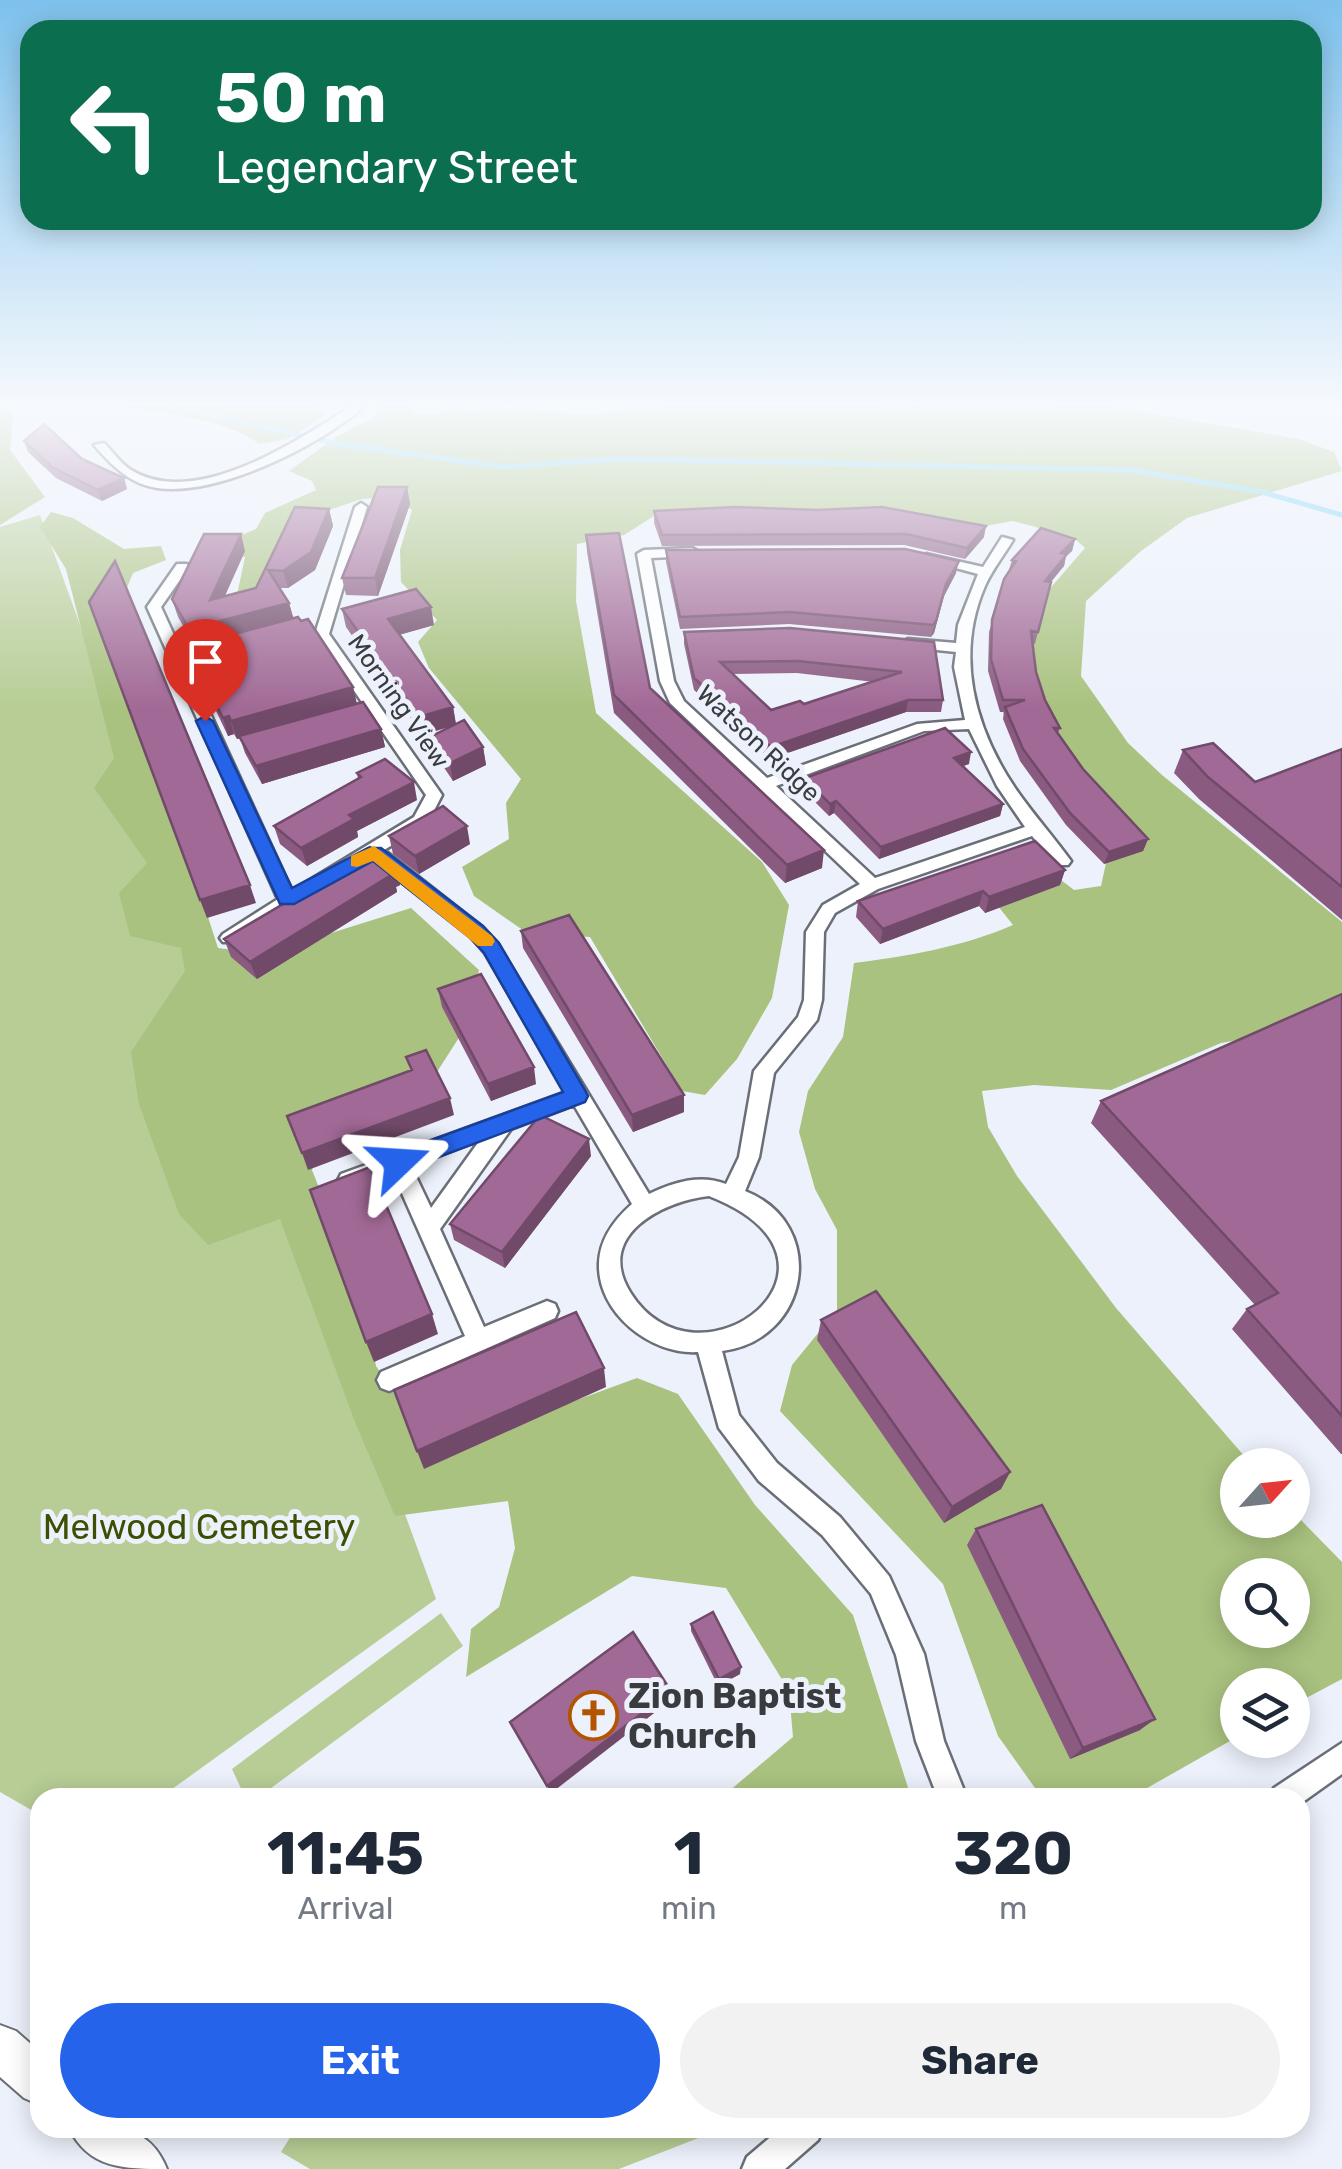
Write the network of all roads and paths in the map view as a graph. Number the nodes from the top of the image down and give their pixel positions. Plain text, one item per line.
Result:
1 (360, 507) dead end
2 (1007, 540) dead end
3 (706, 552) edge
4 (917, 555) edge
5 (182, 567) dead end
6 (982, 571) junction
7 (343, 615) edge
8 (324, 620) junction
9 (306, 625) edge
10 (679, 636) dead end
11 (659, 638) junction
12 (892, 641) edge
13 (961, 648) junction
14 (195, 655) edge
15 (177, 660) junction
16 (374, 709) junction
17 (357, 714) edge
18 (972, 724) junction
19 (236, 747) edge
20 (219, 752) junction
21 (764, 784) junction
22 (1035, 829) junction
23 (374, 852) junction
24 (1062, 861) edge
25 (872, 885) junction
26 (287, 899) junction
27 (229, 938) edge
28 (577, 1096) junction
29 (504, 1123) junction
30 (399, 1162) junction
31 (328, 1188) edge
32 (733, 1192) junction
33 (644, 1204) junction
34 (428, 1229) junction
35 (547, 1311) dead end
36 (479, 1340) junction
37 (708, 1344) junction
38 (389, 1380) dead end
39 (1342, 1757) edge
40 (949, 1788) edge
41 (1298, 1788) edge
42 (0, 2047) edge
43 (30, 2073) edge
44 (105, 2138) edge
45 (794, 2138) edge
46 (144, 2169) edge
47 (758, 2169) edge

1 - 8 street, Morning View
2 - 6 street
3 - 11 street, Watson Ridge
4 - 6 street
5 - 15 street
6 - 13 street
7 - 8 street
8 - 9 street
8 - 16 street, Morning View
10 - 11 street
11 - 21 street, Watson Ridge
12 - 13 street
13 - 18 street
14 - 15 street
15 - 20 street
16 - 17 street
16 - 23 street, Morning View
18 - 21 street
18 - 22 street
19 - 20 street
20 - 26 street
21 - 25 street, Watson Ridge
22 - 24 street
22 - 25 street
23 - 26 street, Morning View
23 - 28 street
25 - 32 street
26 - 27 street, Morning View
28 - 29 street
28 - 33 street
29 - 30 street
29 - 34 street
30 - 31 street
30 - 34 street
32 - 33 street
32 - 37 street
33 - 37 street
34 - 36 street
35 - 36 street
36 - 38 street
37 - 40 street
39 - 41 street
42 - 43 main road
44 - 46 main road
45 - 47 street

